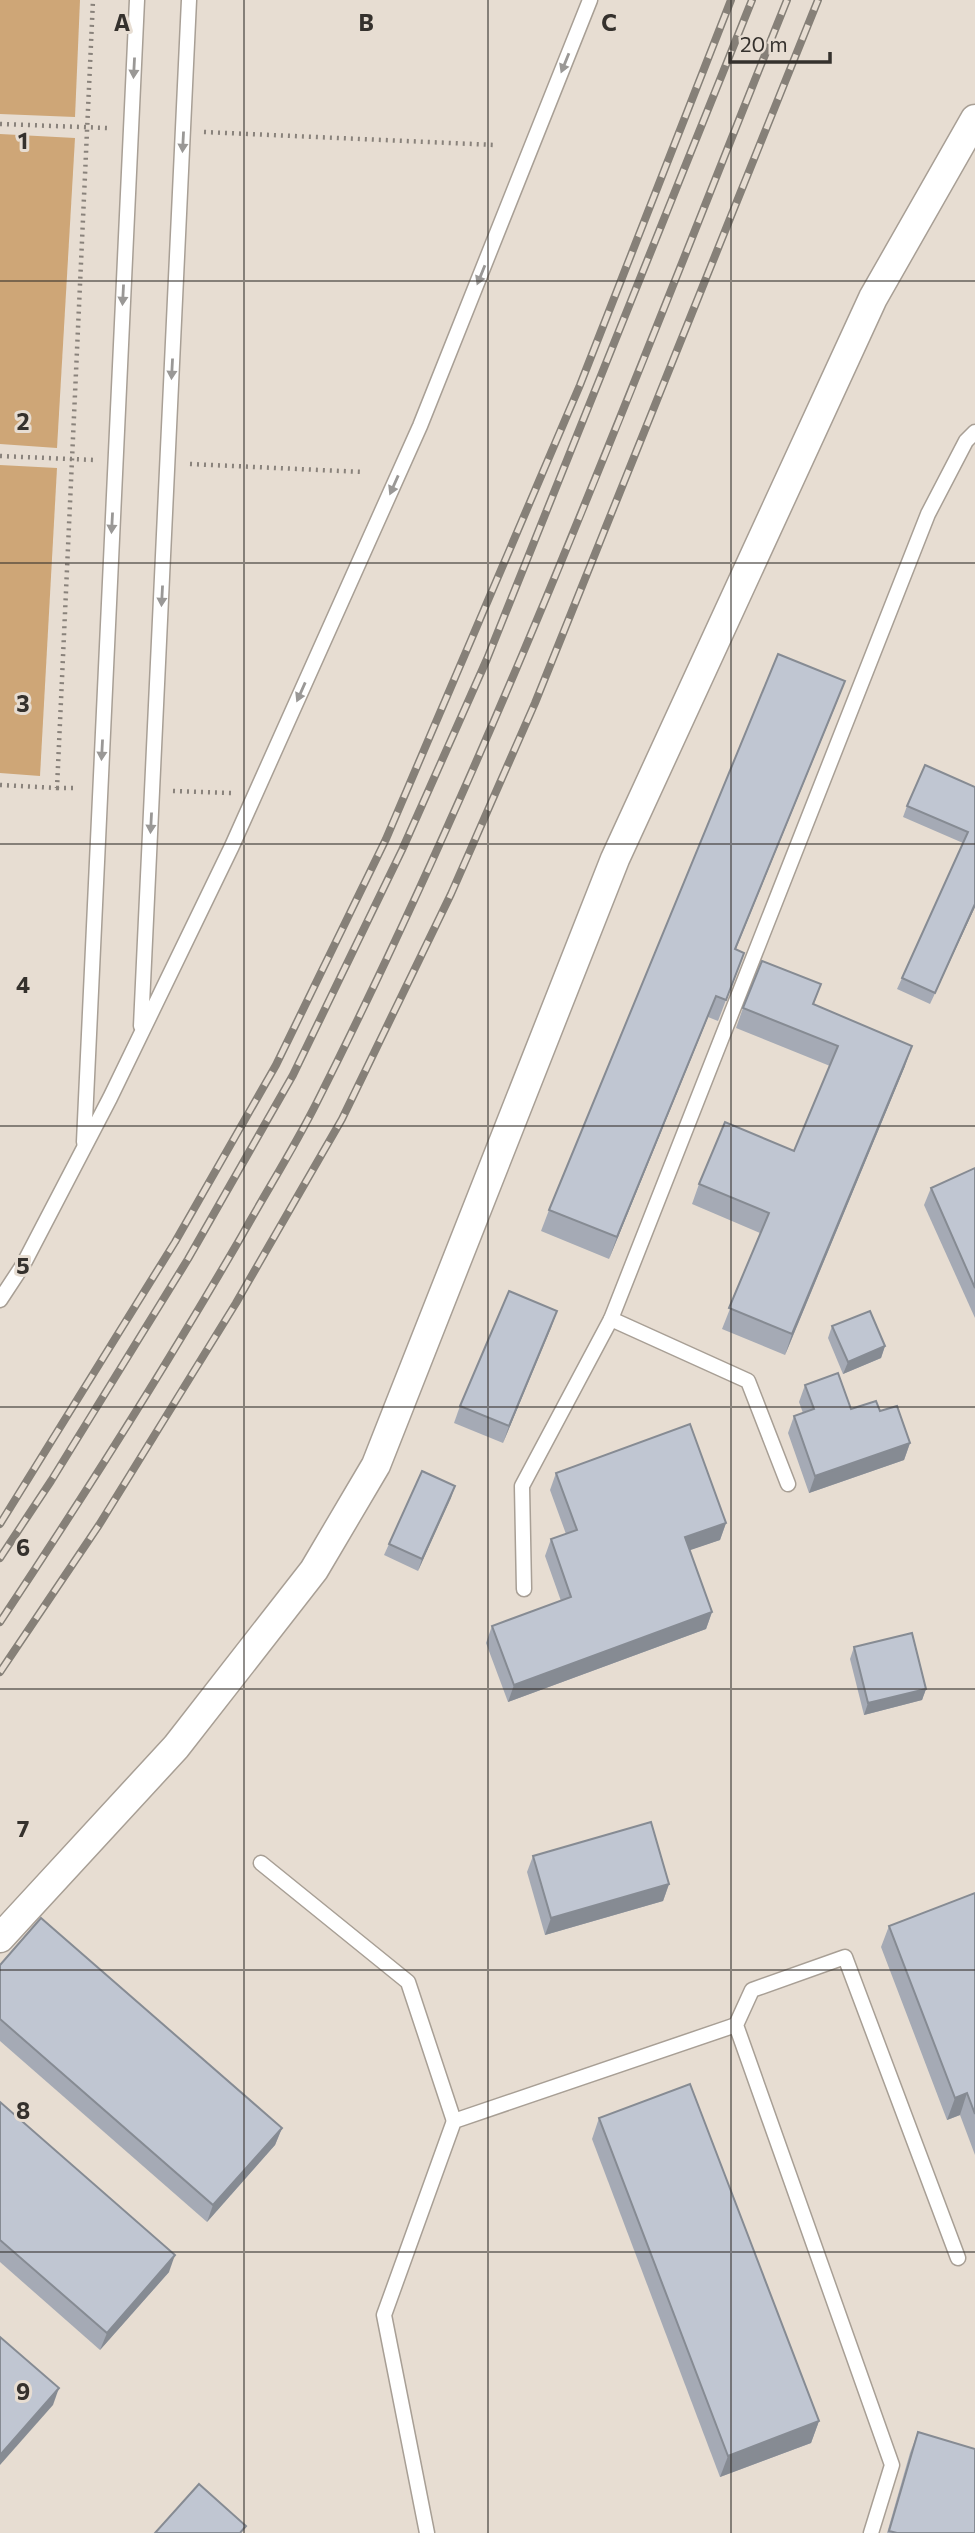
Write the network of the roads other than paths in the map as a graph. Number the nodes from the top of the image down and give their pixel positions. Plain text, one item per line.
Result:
1 (137, 0) edge
2 (189, 0) edge
3 (590, 0) edge
4 (975, 119) edge
5 (975, 432) edge
6 (141, 1034) junction
7 (84, 1149) junction
8 (0, 1300) edge
9 (611, 1319) junction
10 (788, 1484) dead end
11 (524, 1589) dead end
12 (261, 1863) dead end
13 (0, 1938) edge
14 (736, 2025) junction
15 (454, 2121) junction
16 (958, 2258) dead end
17 (427, 2533) edge
18 (871, 2533) edge

1 -> 7 lane
2 -> 6 lane
3 -> 6 lane
4 - 13 street
5 - 9 lane
6 - 7 lane
7 - 8 lane
9 - 10 lane
9 - 11 lane
12 - 15 lane
14 - 15 lane
14 - 16 lane
14 - 18 lane
15 - 17 lane

